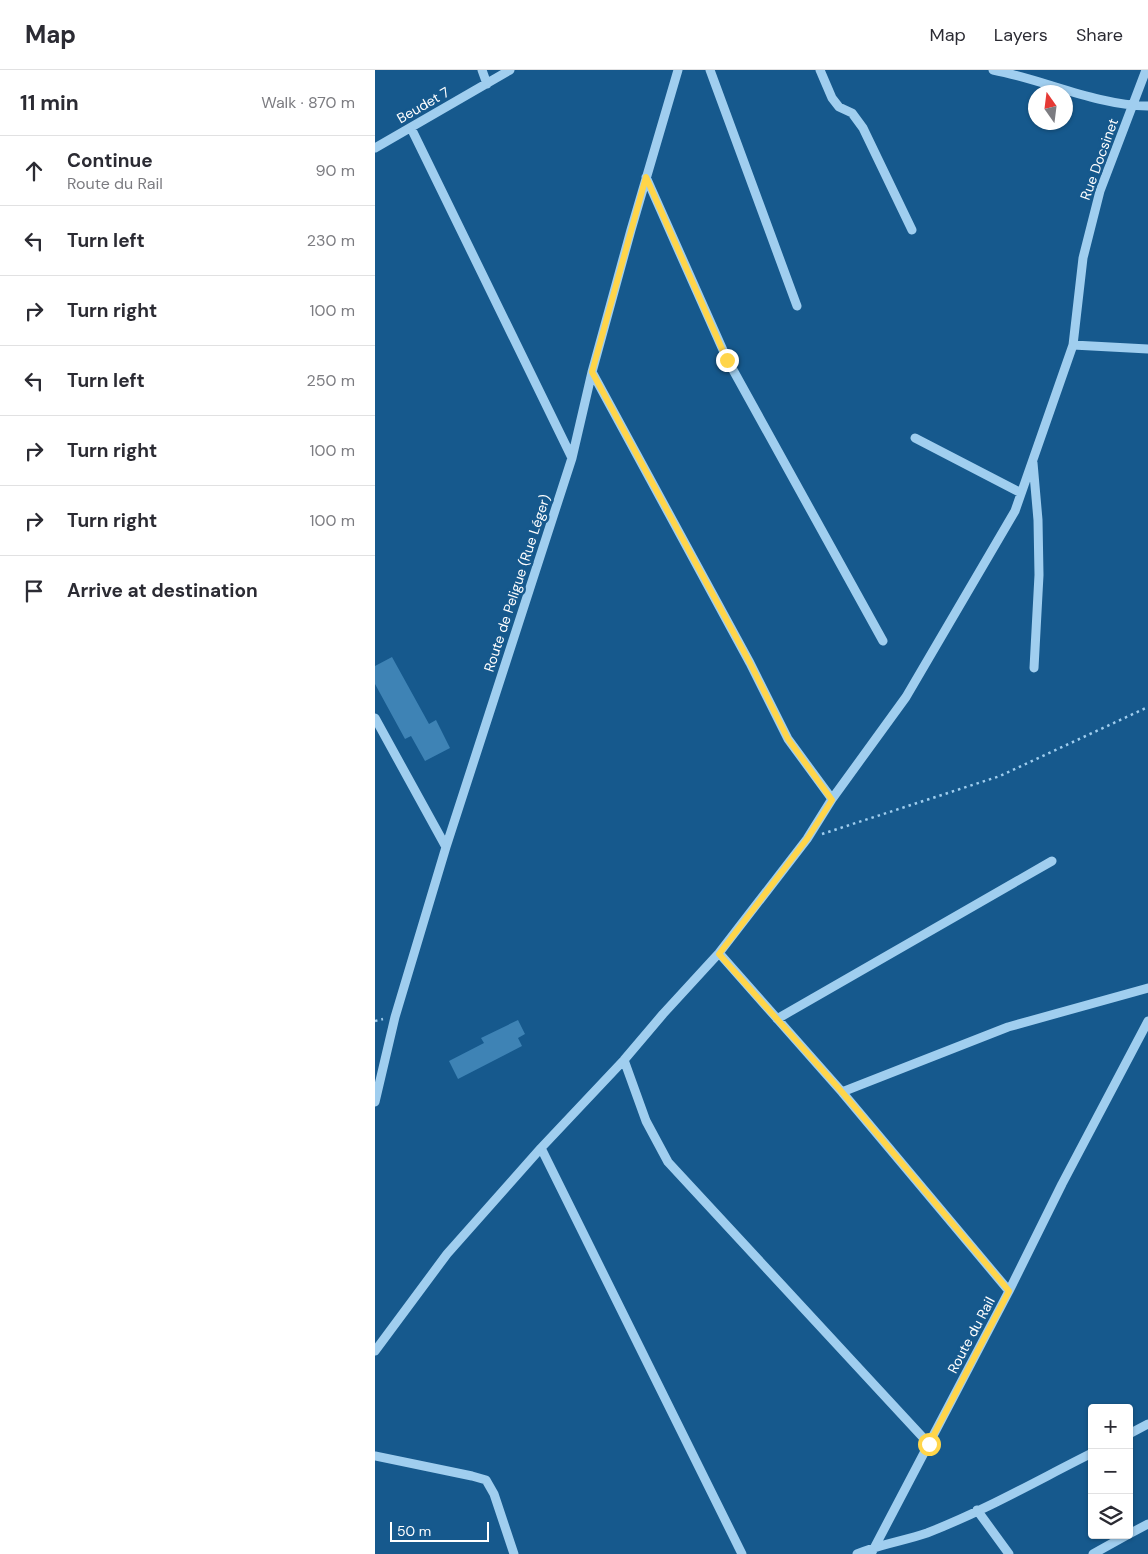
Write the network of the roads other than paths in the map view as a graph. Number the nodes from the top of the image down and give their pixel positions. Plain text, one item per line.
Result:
1 (482, 70) edge
2 (510, 70) edge
3 (678, 70) edge
4 (710, 70) edge
5 (821, 70) edge
6 (993, 70) edge
7 (1146, 70) edge
8 (487, 84) junction
9 (1133, 106) junction
10 (1148, 106) edge
11 (411, 128) junction
12 (375, 148) edge
13 (646, 177) junction
14 (912, 230) dead end
15 (797, 306) dead end
16 (1073, 345) junction
17 (1148, 349) edge
18 (592, 372) junction
19 (915, 438) dead end
20 (572, 458) junction
21 (1032, 458) junction
22 (1021, 493) junction
23 (883, 641) dead end
24 (1034, 668) dead end
25 (375, 718) edge
26 (832, 800) junction
27 (446, 847) junction
28 (1052, 861) dead end
29 (719, 954) junction
30 (1148, 988) edge
31 (777, 1019) junction
32 (1148, 1021) edge
33 (624, 1060) junction
34 (842, 1092) junction
35 (375, 1102) edge
36 (541, 1148) junction
37 (1009, 1291) junction
38 (375, 1351) edge
39 (1148, 1424) edge
40 (1133, 1432) edge
41 (929, 1444) junction
42 (1088, 1455) edge
43 (375, 1456) edge
44 (977, 1510) junction
45 (1148, 1524) edge
46 (1133, 1532) edge
47 (1121, 1539) edge
48 (873, 1550) edge
49 (514, 1554) edge
50 (742, 1554) edge
51 (857, 1554) edge
52 (1009, 1554) edge
53 (1093, 1554) edge

1 - 8 street
2 - 8 street, Beudet 7
3 - 13 street, Route de Peligue (Rue Léger)
4 - 15 street
5 - 14 street
6 - 9 street
7 - 9 street, Rue Docsinet
8 - 11 street, Beudet 7
9 - 10 street
9 - 16 street, Rue Docsinet
11 - 12 street, Beudet 7
11 - 20 street
13 - 18 street, Route de Peligue (Rue Léger)
13 - 23 street
16 - 17 street
16 - 21 street, Rue Docsinet
18 - 20 street, Route de Peligue (Rue Léger)
18 - 26 street
19 - 22 street
20 - 27 street, Route de Peligue (Rue Léger)
21 - 22 street, Rue Docsinet
21 - 24 street
22 - 26 street, Rue Docsinet
25 - 27 street
26 - 29 street, Rue Docsinet
27 - 35 street, Route de Peligue (Rue Léger)
28 - 31 street
29 - 31 street
29 - 33 street, Rue Docsinet
30 - 34 street
31 - 34 street
32 - 37 street, Route du Rail
33 - 36 street, Rue Docsinet
33 - 41 street
34 - 37 street
36 - 38 street, Rue Docsinet
36 - 50 street
37 - 41 street, Route du Rail
39 - 40 street
41 - 48 street, Route du Rail
42 - 44 street
43 - 49 street
44 - 48 street
44 - 52 street
45 - 46 street
47 - 53 street
48 - 51 street

